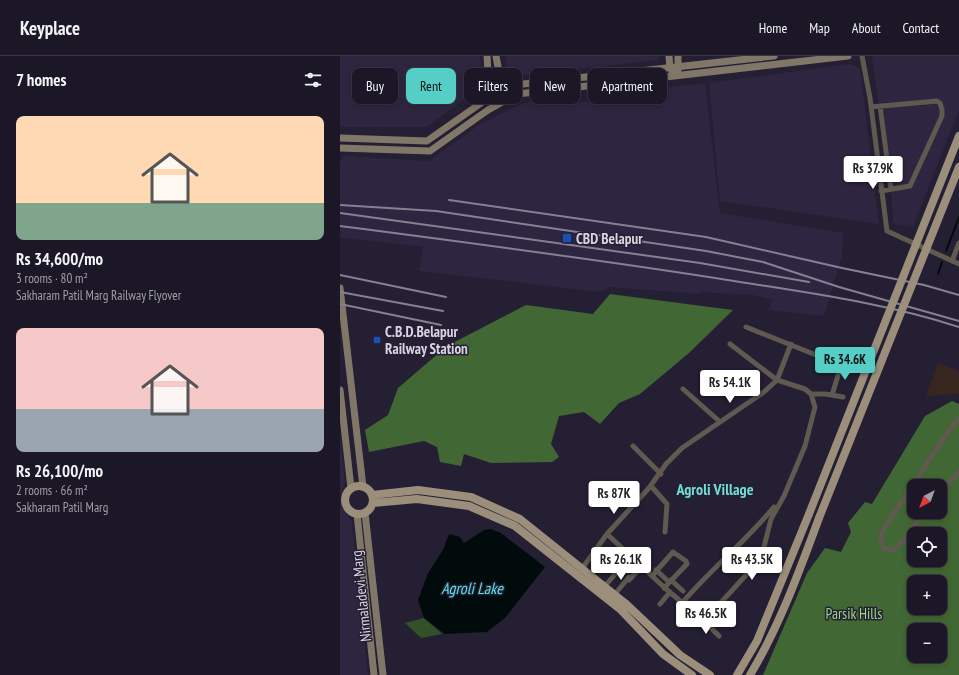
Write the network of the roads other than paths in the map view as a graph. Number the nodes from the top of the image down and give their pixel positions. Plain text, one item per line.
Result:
1 (487, 56) edge
2 (496, 56) edge
3 (669, 56) edge
4 (678, 56) edge
5 (774, 56) edge
6 (848, 56) edge
7 (862, 56) edge
8 (680, 66) junction
9 (488, 68) edge
10 (498, 68) edge
11 (670, 68) junction
12 (676, 76) junction
13 (522, 84) edge
14 (522, 93) edge
15 (480, 104) edge
16 (497, 104) edge
17 (880, 106) junction
18 (871, 107) junction
19 (959, 136) edge
20 (340, 138) edge
21 (340, 148) edge
22 (959, 167) edge
23 (891, 189) junction
24 (881, 191) junction
25 (959, 243) edge
26 (952, 261) junction
27 (959, 264) edge
28 (340, 288) edge
29 (746, 327) dead end
30 (730, 344) dead end
31 (791, 344) junction
32 (777, 380) junction
33 (683, 389) dead end
34 (340, 390) edge
35 (811, 394) junction
36 (832, 395) junction
37 (843, 397) dead end
38 (959, 419) edge
39 (719, 421) junction
40 (633, 446) dead end
41 (959, 472) edge
42 (661, 474) junction
43 (916, 479) edge
44 (947, 485) edge
45 (651, 486) junction
46 (363, 487) junction
47 (351, 488) junction
48 (907, 493) edge
49 (784, 496) junction
50 (372, 499) junction
51 (343, 502) edge
52 (361, 514) junction
53 (920, 519) edge
54 (665, 532) dead end
55 (607, 534) junction
56 (630, 561) dead end
57 (642, 566) junction
58 (582, 568) junction
59 (656, 570) junction
60 (577, 575) junction
61 (652, 576) junction
62 (670, 581) junction
63 (605, 586) junction
64 (664, 588) junction
65 (683, 591) dead end
66 (670, 592) junction
67 (615, 594) junction
68 (683, 602) junction
69 (660, 604) dead end
70 (704, 621) junction
71 (719, 636) dead end
72 (374, 675) edge
73 (383, 675) edge
74 (692, 675) edge
75 (710, 675) edge
76 (737, 675) edge
77 (750, 675) edge

1 - 9 main road
2 - 10 main road
3 - 11 main road
4 - 8 main road
5 - 8 main road
6 - 12 main road
7 - 18 street
8 - 11 main road
8 - 12 main road
11 - 12 main road
11 - 13 main road
12 - 14 main road
15 - 20 main road
16 - 21 main road
17 - 18 street
17 - 23 street
17 - 23 street
18 - 24 street
19 - 76 main road, bridge
22 - 77 main road, bridge
23 - 24 street
24 - 26 street
25 - 26 street
26 - 27 street
28 - 46 main road
29 - 31 street
30 - 32 street
31 - 32 street
31 - 36 street
32 - 35 street
32 - 39 street
33 - 39 street
34 - 47 main road
35 - 36 street
35 - 49 street
36 - 37 street
38 - 43 street
39 - 42 street
40 - 42 street
41 - 44 street
42 - 45 street
45 - 54 street
45 - 55 street
46 - 47 main road
46 - 50 main road
47 - 51 main road
48 - 53 street
49 - 68 street
49 - 70 street
50 - 52 main road
50 - 58 main road
50 - 60 main road
51 - 52 main road
52 - 72 main road, Nirmaladevi Marg
52 - 73 main road, Nirmaladevi Marg
55 - 57 street
55 - 58 street
56 - 63 street
57 - 61 street
57 - 67 street
58 - 60 street
58 - 63 main road
59 - 61 street
59 - 62 street
59 - 62 street
60 - 74 main road
61 - 64 street
62 - 64 street
62 - 65 street
63 - 67 main road
64 - 66 street
66 - 68 street
66 - 69 street
67 - 75 main road
68 - 70 street
70 - 71 street

